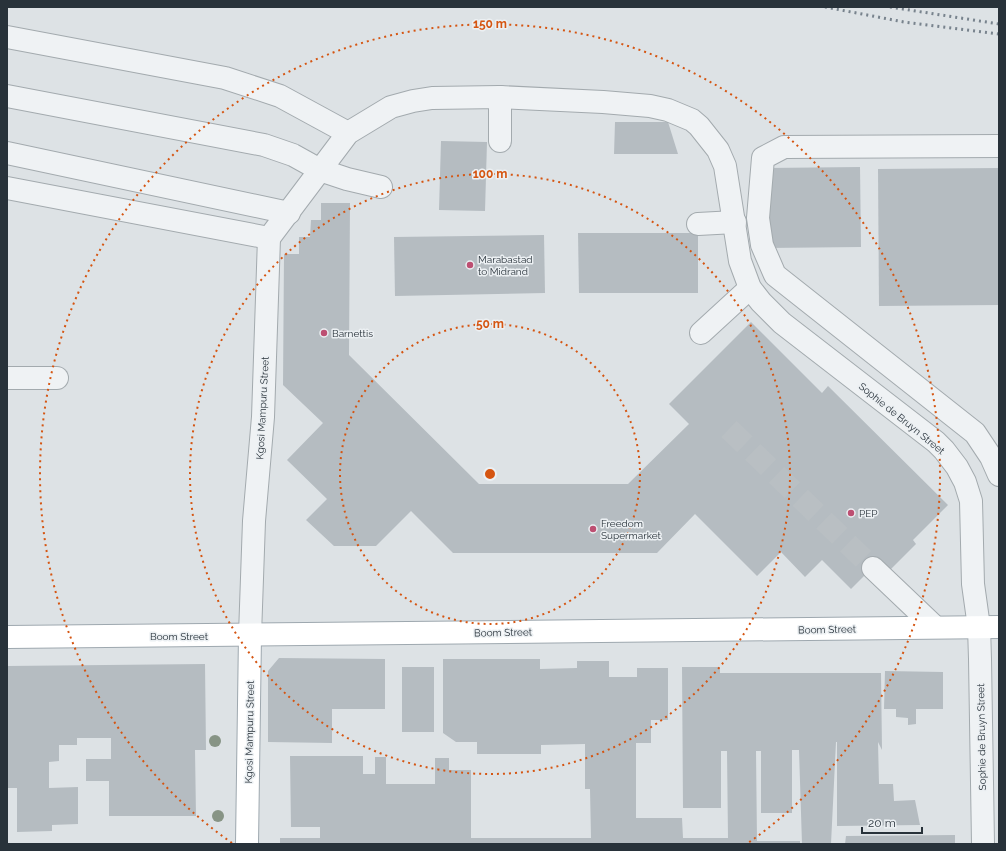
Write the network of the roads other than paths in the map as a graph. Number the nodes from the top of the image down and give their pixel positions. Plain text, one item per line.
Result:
1 (7, 36) edge
2 (7, 96) edge
3 (500, 97) junction
4 (348, 133) junction
5 (500, 141) dead end
6 (999, 146) edge
7 (7, 154) edge
8 (320, 170) junction
9 (381, 187) dead end
10 (7, 188) edge
11 (290, 212) junction
12 (735, 222) junction
13 (698, 224) dead end
14 (269, 238) junction
15 (750, 288) junction
16 (701, 333) dead end
17 (7, 378) edge
18 (57, 378) dead end
19 (999, 475) edge
20 (873, 568) tunnel mouth
21 (989, 627) edge
22 (935, 628) junction
23 (250, 635) junction
24 (7, 637) edge
25 (248, 844) edge
26 (983, 844) edge

1 - 4 street
2 - 8 street
3 - 4 street
3 - 5 street
3 - 12 street, Sophie de Bruyn Street
4 - 8 street
6 - 19 street
7 - 11 street
8 - 9 street
8 - 11 street
10 - 14 street
11 - 14 street
12 - 13 street
12 - 15 street, Sophie de Bruyn Street
14 - 23 street, Kgosi Mampuru Street
15 - 16 street
15 - 21 street, Sophie de Bruyn Street
17 - 18 street
20 - 22 street
21 - 22 main road, Boom Street
21 - 26 street, Sophie de Bruyn Street
22 - 23 main road, Boom Street
23 - 24 main road, Boom Street
23 - 25 main road, Kgosi Mampuru Street

